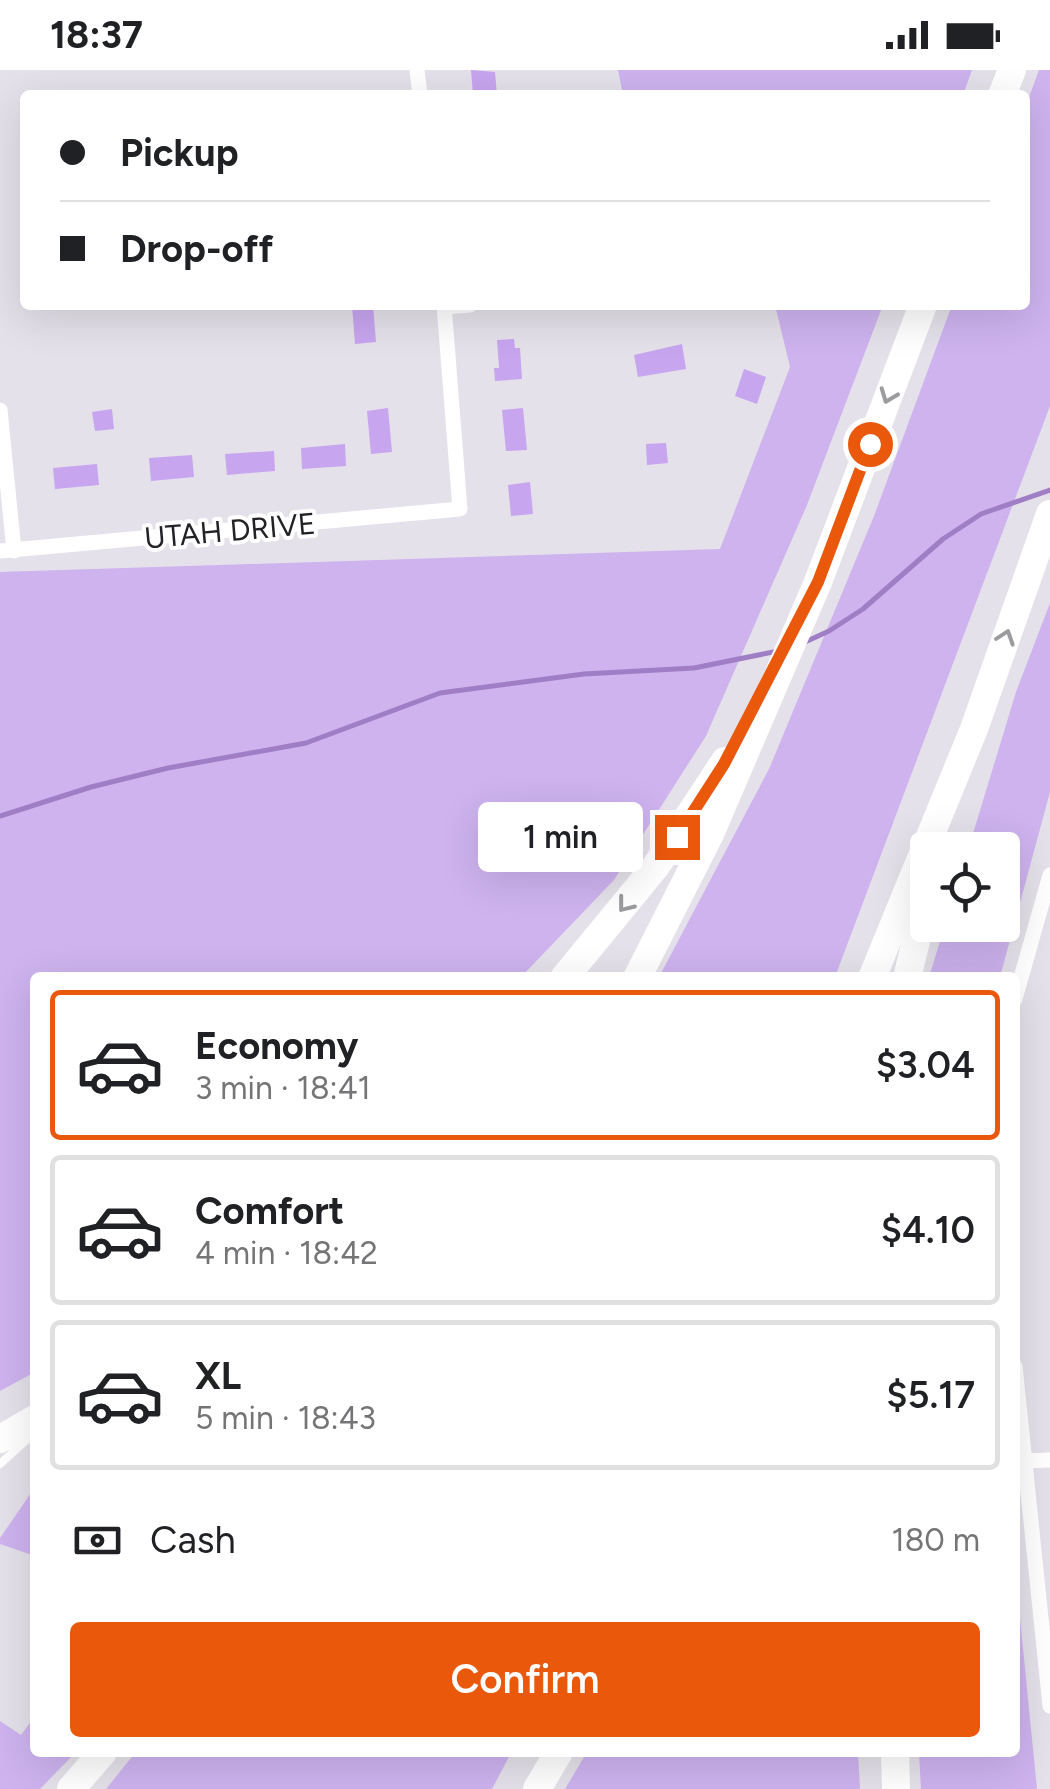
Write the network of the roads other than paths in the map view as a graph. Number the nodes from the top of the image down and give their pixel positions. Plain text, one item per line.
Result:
1 (444, 310) edge
2 (921, 310) edge
3 (0, 410) edge
4 (1050, 514) edge
5 (7, 551) edge
6 (818, 582) junction
7 (974, 728) junction
8 (945, 832) edge
9 (1050, 875) edge
10 (916, 942) edge
11 (569, 972) edge
12 (640, 972) edge
13 (874, 972) edge
14 (908, 972) edge
15 (1020, 980) edge
16 (30, 1423) edge
17 (1020, 1425) edge
18 (30, 1437) edge
19 (0, 1439) edge
20 (1050, 1460) edge
21 (1023, 1461) junction
22 (0, 1464) edge
23 (1050, 1706) edge
24 (99, 1757) edge
25 (556, 1757) edge
26 (894, 1757) edge
27 (71, 1789) edge
28 (537, 1789) edge
29 (896, 1789) edge

1 - 5 street, UTAH DRIVE
2 -> 6 highway
3 - 5 street
7 -> 4 highway
6 -> 11 highway
6 - 12 highway
7 - 8 highway
7 - 13 highway
9 - 15 street
10 - 14 highway
16 - 19 highway
17 - 21 street
18 - 22 lane
20 - 21 street
21 - 23 street
24 - 27 highway
25 - 28 highway
26 - 29 highway

